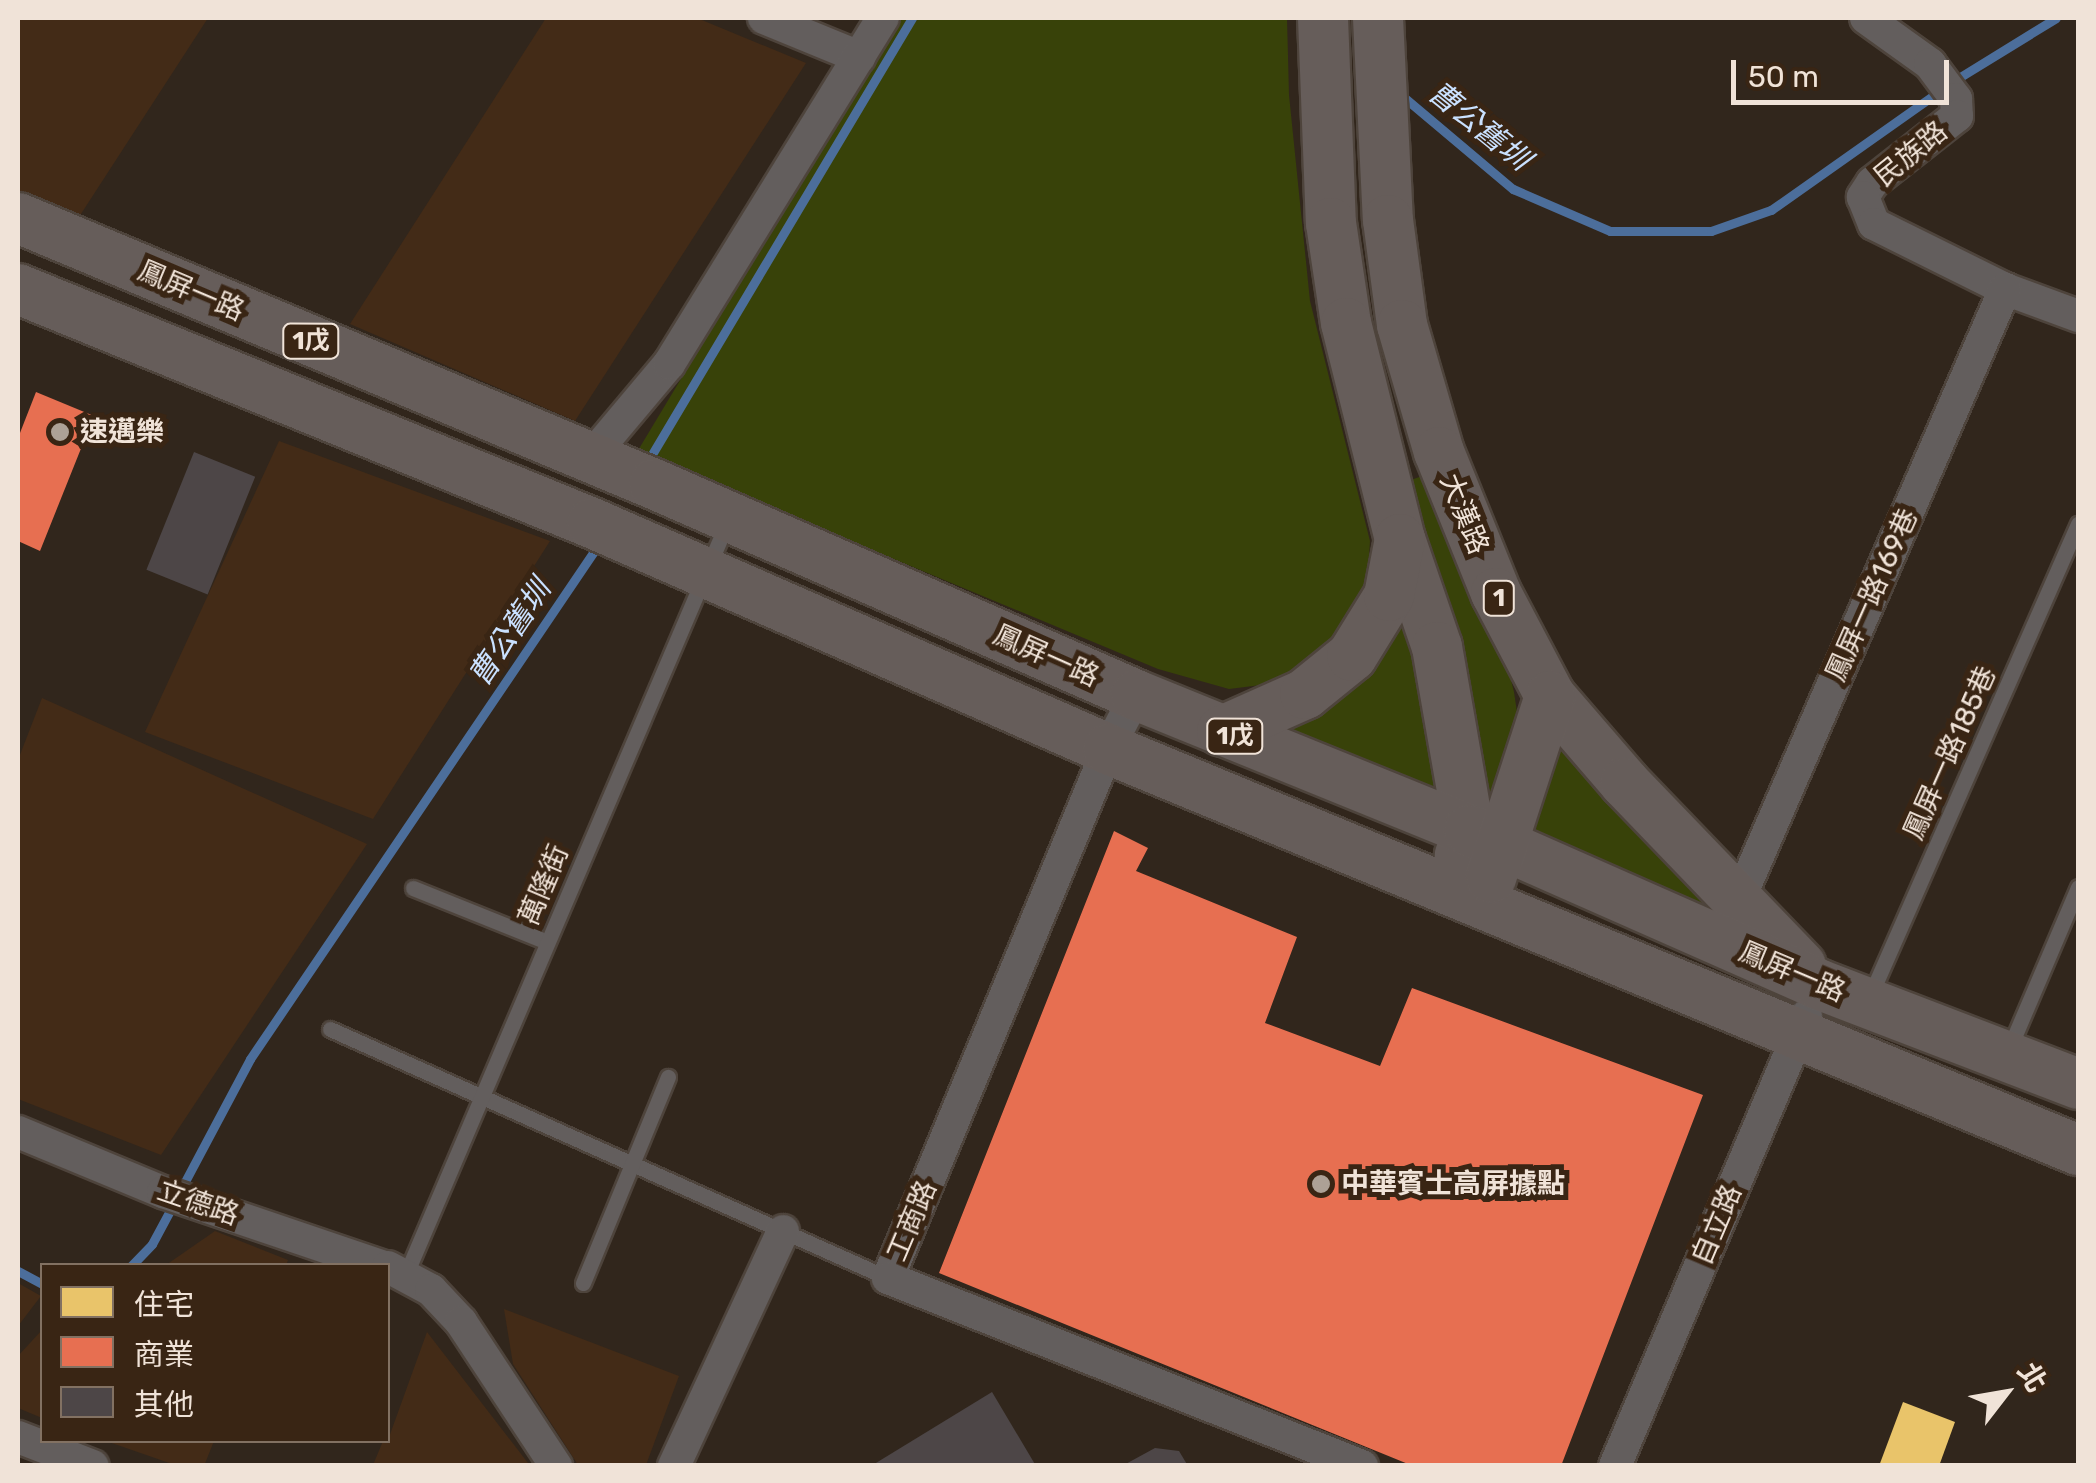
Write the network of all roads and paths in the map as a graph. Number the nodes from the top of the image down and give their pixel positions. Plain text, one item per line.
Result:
1 (764, 18) edge
2 (884, 18) edge
3 (1324, 18) edge
4 (1378, 18) edge
5 (1866, 18) edge
6 (859, 58) junction
7 (18, 218) edge
8 (18, 289) edge
9 (2006, 289) junction
10 (2078, 316) edge
11 (597, 461) junction
12 (730, 517) junction
13 (2078, 524) edge
14 (1400, 539) junction
15 (704, 573) junction
16 (1136, 696) junction
17 (1550, 696) junction
18 (1222, 731) junction
19 (1108, 749) junction
20 (1486, 839) junction
21 (2078, 887) edge
22 (413, 888) dead end
23 (1465, 894) junction
24 (1738, 902) junction
25 (547, 942) junction
26 (1818, 984) junction
27 (1867, 1003) junction
28 (330, 1029) dead end
29 (1799, 1032) junction
30 (2006, 1056) junction
31 (668, 1077) dead end
32 (2078, 1084) edge
33 (482, 1095) junction
34 (18, 1132) edge
35 (2078, 1150) edge
36 (633, 1163) junction
37 (783, 1231) junction
38 (374, 1263) edge
39 (392, 1269) edge
40 (888, 1278) junction
41 (583, 1283) dead end
42 (18, 1437) edge
43 (1625, 1463) edge
44 (93, 1466) edge
45 (556, 1466) edge
46 (674, 1466) edge
47 (1362, 1466) edge

1 - 6 street
2 - 6 street
3 - 14 main road
4 - 17 main road, 大漢路 / 1
5 - 9 street, 民族路
6 - 11 street
7 - 11 main road, 鳳屏一路 / 1戊
8 - 15 main road, 鳳屏一路 / 1戊
9 - 10 street, 民族路
9 - 24 street, 鳳屏一路169巷
11 - 12 main road, 鳳屏一路 / 1戊
12 - 15 lane, 萬隆街
12 - 16 main road, 鳳屏一路 / 1戊
13 - 27 lane, 鳳屏一路185巷
14 - 18 main road
14 - 20 main road
15 - 19 main road, 鳳屏一路 / 1戊
15 - 25 lane, 萬隆街
16 - 18 main road, 鳳屏一路 / 1戊
16 - 19 street, 工商路
17 - 20 main road
17 - 24 main road, 大漢路 / 1
18 - 20 main road, 鳳屏一路 / 1戊
19 - 23 main road, 鳳屏一路 / 1戊
19 - 40 street, 工商路
20 - 23 main road
20 - 26 main road, 鳳屏一路 / 1戊
21 - 30 lane
22 - 25 lane
23 - 29 main road, 鳳屏一路 / 1戊
24 - 26 main road, 大漢路 / 1
25 - 33 lane, 萬隆街
26 - 27 main road, 鳳屏一路 / 1
26 - 29 street, 自立路
27 - 30 main road, 鳳屏一路 / 1
28 - 33 lane
29 - 35 main road, 鳳屏一路
29 - 43 street, 自立路
30 - 32 main road, 鳳屏一路 / 1
31 - 36 lane
33 - 36 lane
33 - 39 lane, 萬隆街
34 - 38 street, 立德路
36 - 37 lane
36 - 41 lane
37 - 40 lane
37 - 46 street
39 - 45 street, 立德路
40 - 47 street, 工商路
42 - 44 street

